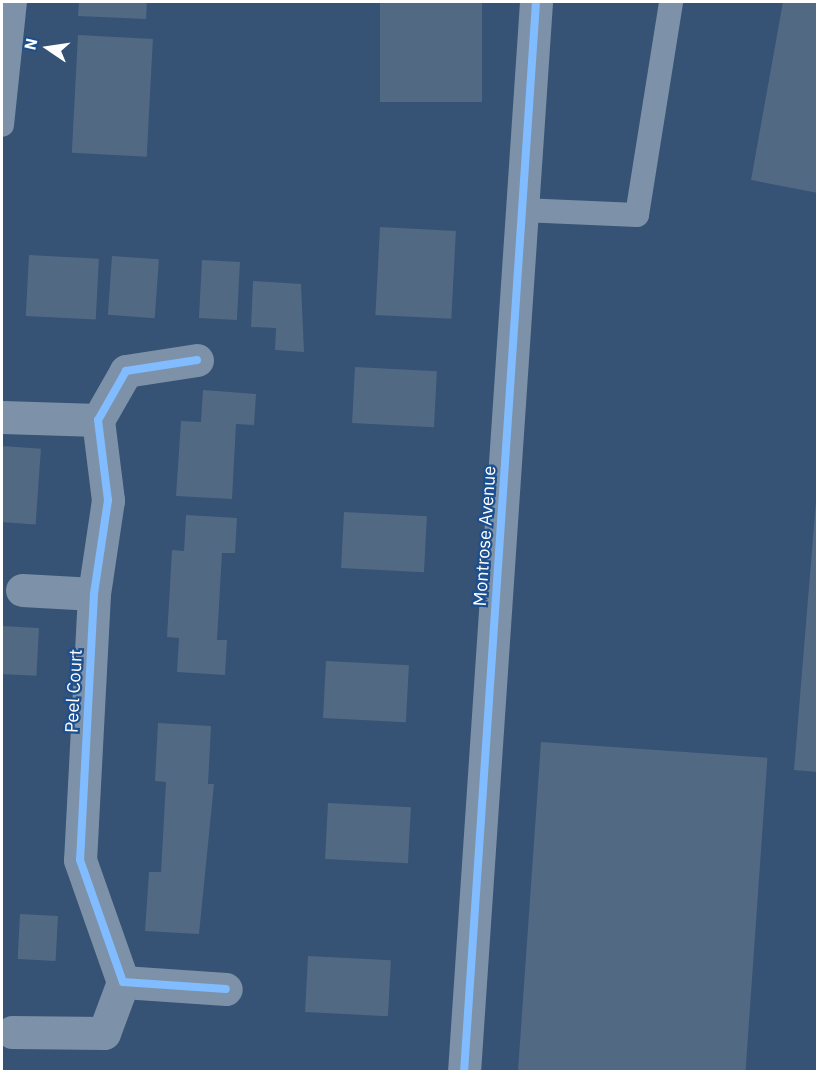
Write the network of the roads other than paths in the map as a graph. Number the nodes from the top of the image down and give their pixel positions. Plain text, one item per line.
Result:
1 (15, 2) edge
2 (536, 2) edge
3 (671, 2) edge
4 (2, 125) edge
5 (522, 210) junction
6 (196, 360) dead end
7 (2, 417) edge
8 (98, 420) junction
9 (22, 590) dead end
10 (94, 594) junction
11 (123, 982) junction
12 (226, 989) dead end
13 (12, 1032) dead end
14 (464, 1071) edge

1 - 4 lane
2 - 5 street, Montrose Avenue
3 - 5 lane
5 - 14 street, Montrose Avenue
6 - 8 street
7 - 8 street
8 - 10 street, Peel Court
9 - 10 street
10 - 11 street, Peel Court
11 - 12 street
11 - 13 street

